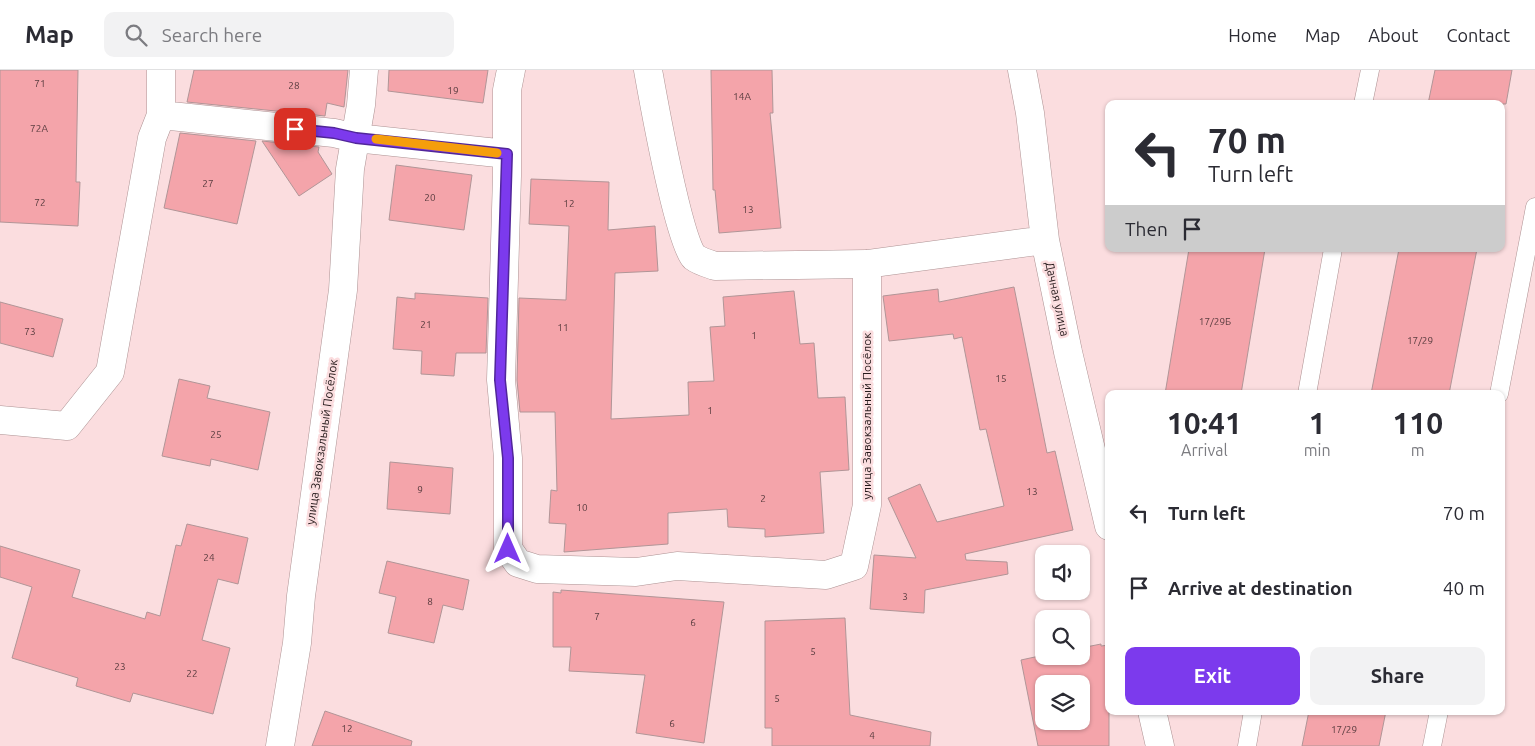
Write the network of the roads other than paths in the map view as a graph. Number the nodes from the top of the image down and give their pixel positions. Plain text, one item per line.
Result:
1 (160, 70) edge
2 (364, 70) edge
3 (511, 70) edge
4 (648, 70) edge
5 (1022, 70) edge
6 (1370, 70) edge
7 (1364, 100) edge
8 (161, 115) junction
9 (356, 138) junction
10 (507, 154) junction
11 (1535, 207) edge
12 (1045, 240) junction
13 (1332, 252) edge
14 (867, 264) junction
15 (1307, 390) edge
16 (1500, 390) edge
17 (0, 420) edge
18 (1105, 509) edge
19 (1153, 715) edge
20 (1252, 715) edge
21 (1437, 715) edge
22 (280, 746) edge
23 (1160, 746) edge
24 (1247, 746) edge
25 (1432, 746) edge

1 - 8 street
2 - 9 street, улица Завокзальный Посёлок
3 - 10 street, улица Завокзальный Посёлок
4 - 14 street
5 - 12 street, Дачная улица
6 - 7 lane
8 - 9 street
8 - 17 street
9 - 10 street
9 - 22 street, улица Завокзальный Посёлок
10 - 14 street, улица Завокзальный Посёлок
11 - 16 lane
12 - 14 street
12 - 18 street, Дачная улица
13 - 15 lane
19 - 23 street
20 - 24 lane
21 - 25 lane

